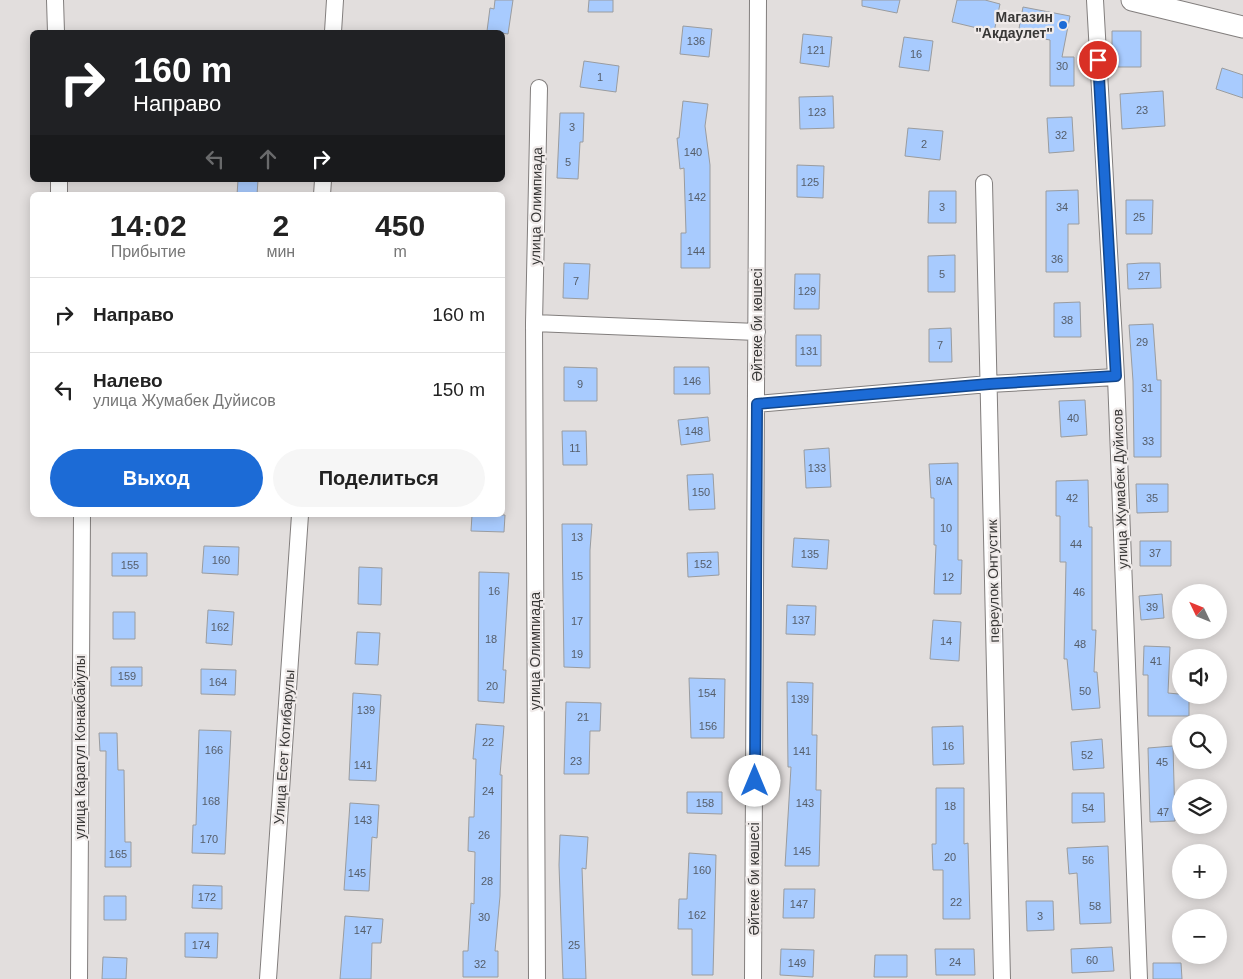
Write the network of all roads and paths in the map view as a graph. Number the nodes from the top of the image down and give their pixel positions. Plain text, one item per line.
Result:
1 (55, 0) edge
2 (335, 0) edge
3 (758, 0) edge
4 (1094, 0) edge
5 (1132, 0) edge
6 (1243, 27) edge
7 (56, 30) edge
8 (333, 30) edge
9 (539, 88) dead end
10 (984, 184) dead end
11 (534, 323) junction
12 (758, 332) junction
13 (1116, 376) junction
14 (989, 384) junction
15 (757, 404) junction
16 (82, 517) edge
17 (300, 517) edge
18 (78, 979) edge
19 (268, 979) edge
20 (537, 979) edge
21 (753, 979) edge
22 (1002, 979) edge
23 (1138, 979) edge

1 - 7 street
2 - 8 street
3 - 12 street, Әйтеке би көшесі
4 - 13 street, улица Жумабек Дуйисов
5 - 6 main road
9 - 11 street, улица Олимпиада
10 - 14 street, переулок Онтустик
11 - 12 street
11 - 20 street, улица Олимпиада
12 - 15 street, Әйтеке би көшесі
13 - 14 street
13 - 23 street, улица Жумабек Дуйисов
14 - 15 street
14 - 22 street, переулок Онтустик
15 - 21 street, Әйтеке би көшесі
16 - 18 street, улица Карагул Конакбайулы
17 - 19 street, Улица Есет Котибарулы

